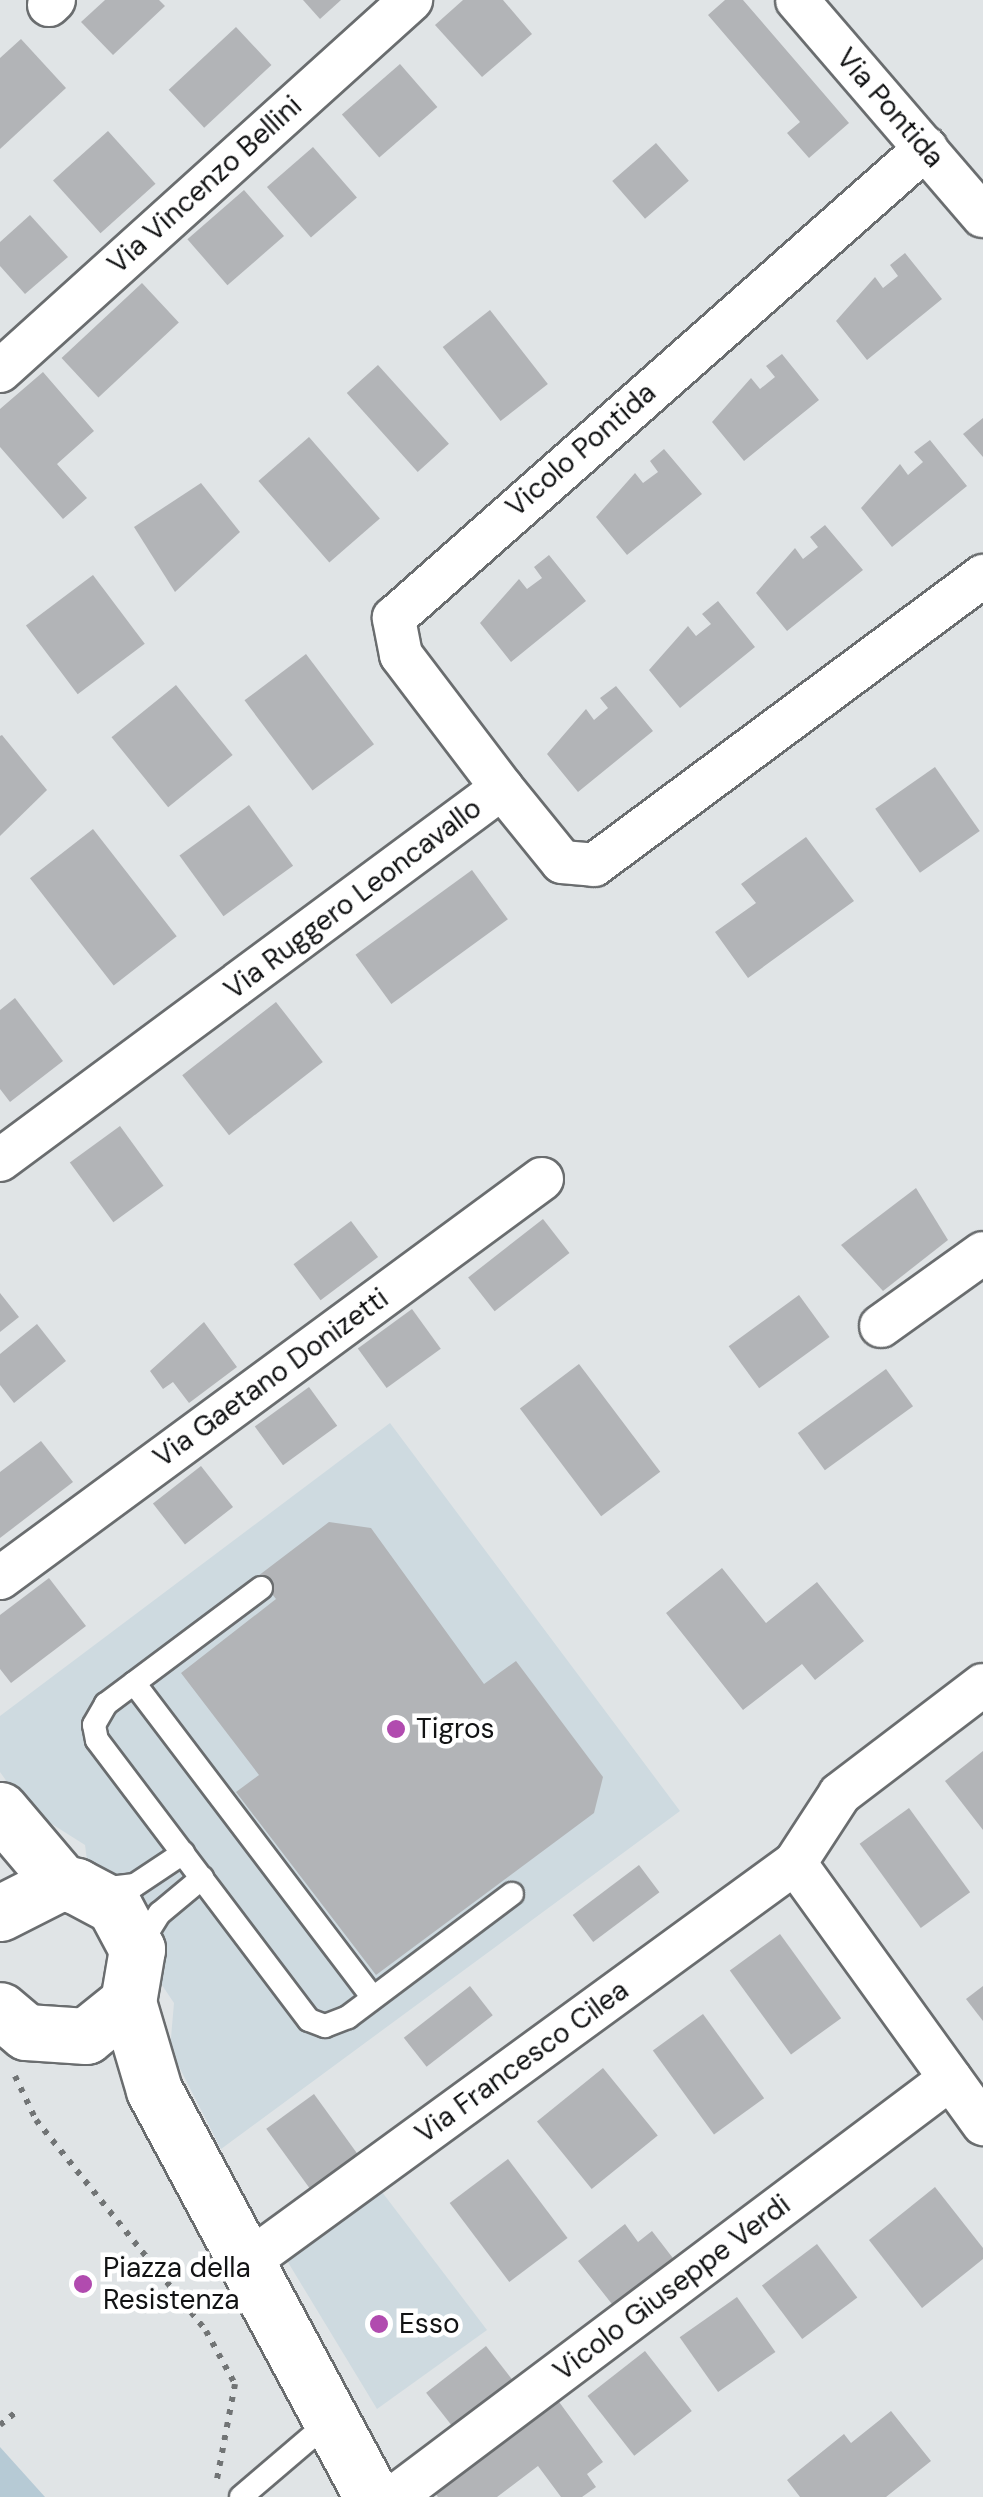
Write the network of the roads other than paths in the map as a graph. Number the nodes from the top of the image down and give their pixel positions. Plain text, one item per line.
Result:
1 (410, 0) edge
2 (797, 0) edge
3 (926, 148) junction
4 (983, 216) edge
5 (0, 371) edge
6 (983, 576) edge
7 (502, 788) junction
8 (0, 1160) edge
9 (542, 1179) dead end
10 (983, 1253) edge
11 (882, 1326) dead end
12 (0, 1578) edge
13 (261, 1588) dead end
14 (134, 1683) junction
15 (983, 1685) edge
16 (0, 1810) edge
17 (183, 1853) junction
18 (795, 1863) junction
19 (202, 1878) junction
20 (75, 1886) junction
21 (512, 1894) dead end
22 (0, 1913) edge
23 (137, 1949) junction
24 (373, 1998) junction
25 (128, 2002) junction
26 (4, 2033) edge
27 (75, 2037) junction
28 (950, 2079) junction
29 (983, 2124) edge
30 (243, 2248) junction
31 (330, 2420) junction
32 (241, 2497) edge
33 (372, 2497) edge
34 (394, 2497) edge

1 - 5 street, Via Vincenzo Bellini
2 - 3 street, Via Pontida
3 - 4 street, Via Pontida
3 - 7 street, Vicolo Pontida
6 - 7 street, Via Ruggero Leoncavallo
7 - 8 street, Via Ruggero Leoncavallo
9 - 12 street, Via Gaetano Donizetti
10 - 11 street
13 - 14 lane
14 - 17 lane
14 - 24 lane
15 - 18 street, Via Francesco Cilea
16 - 20 street
17 - 19 lane
17 - 20 lane
18 - 28 street
18 - 30 street, Via Francesco Cilea
19 - 23 lane
19 - 24 lane
20 - 22 street
20 - 23 street
21 - 24 lane
23 - 25 street
25 - 27 street
25 - 30 street
26 - 27 street
27 - 30 street
28 - 29 street
28 - 34 street, Vicolo Giuseppe Verdi
30 - 31 street
31 - 32 lane
31 - 33 street

